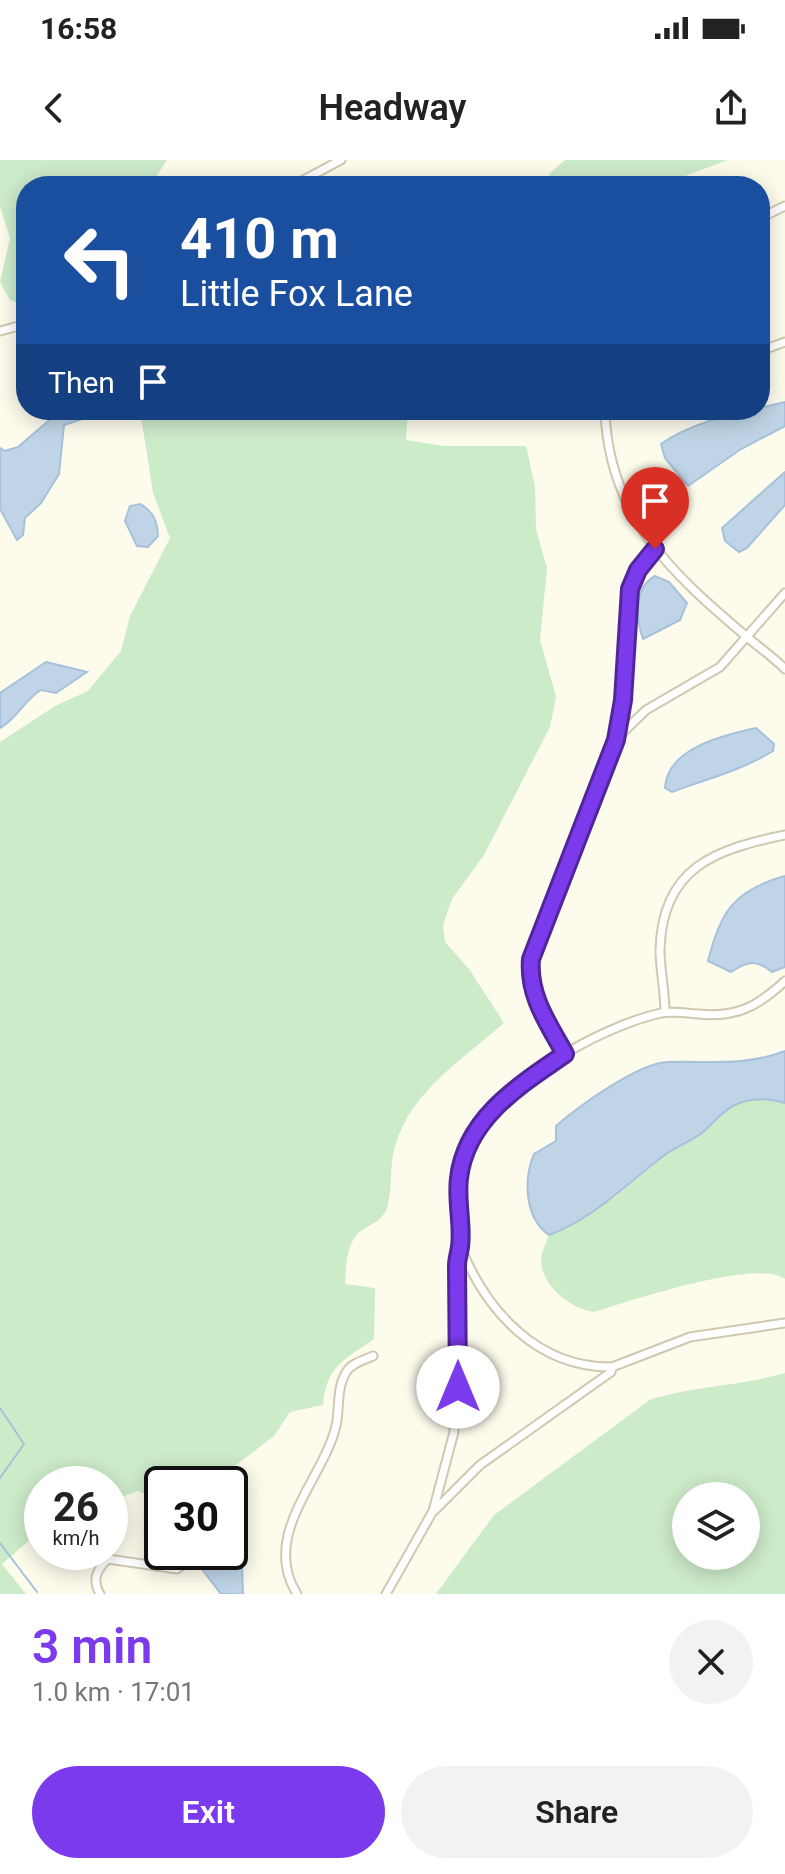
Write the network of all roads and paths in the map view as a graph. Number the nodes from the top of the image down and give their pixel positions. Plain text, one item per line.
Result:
1 (341, 160) edge
2 (311, 176) edge
3 (606, 420) edge
4 (655, 549) junction
5 (785, 593) edge
6 (747, 637) junction
7 (785, 669) edge
8 (616, 740) junction
9 (785, 835) edge
10 (785, 981) edge
11 (665, 1012) junction
12 (565, 1054) junction
13 (461, 1246) junction
14 (785, 1323) edge
15 (373, 1356) dead end
16 (612, 1367) junction
17 (433, 1511) junction
18 (144, 1564) edge
19 (100, 1594) edge
20 (297, 1594) edge
21 (386, 1594) edge

1 - 2 street
3 - 4 street
4 - 6 street
4 - 8 street
5 - 6 street
6 - 7 street
6 - 8 street
8 - 12 street
9 - 11 street
10 - 11 street
11 - 12 street
12 - 13 street
13 - 16 street
13 - 17 street
14 - 16 street
15 - 20 street
16 - 17 street
17 - 21 street
18 - 19 street

